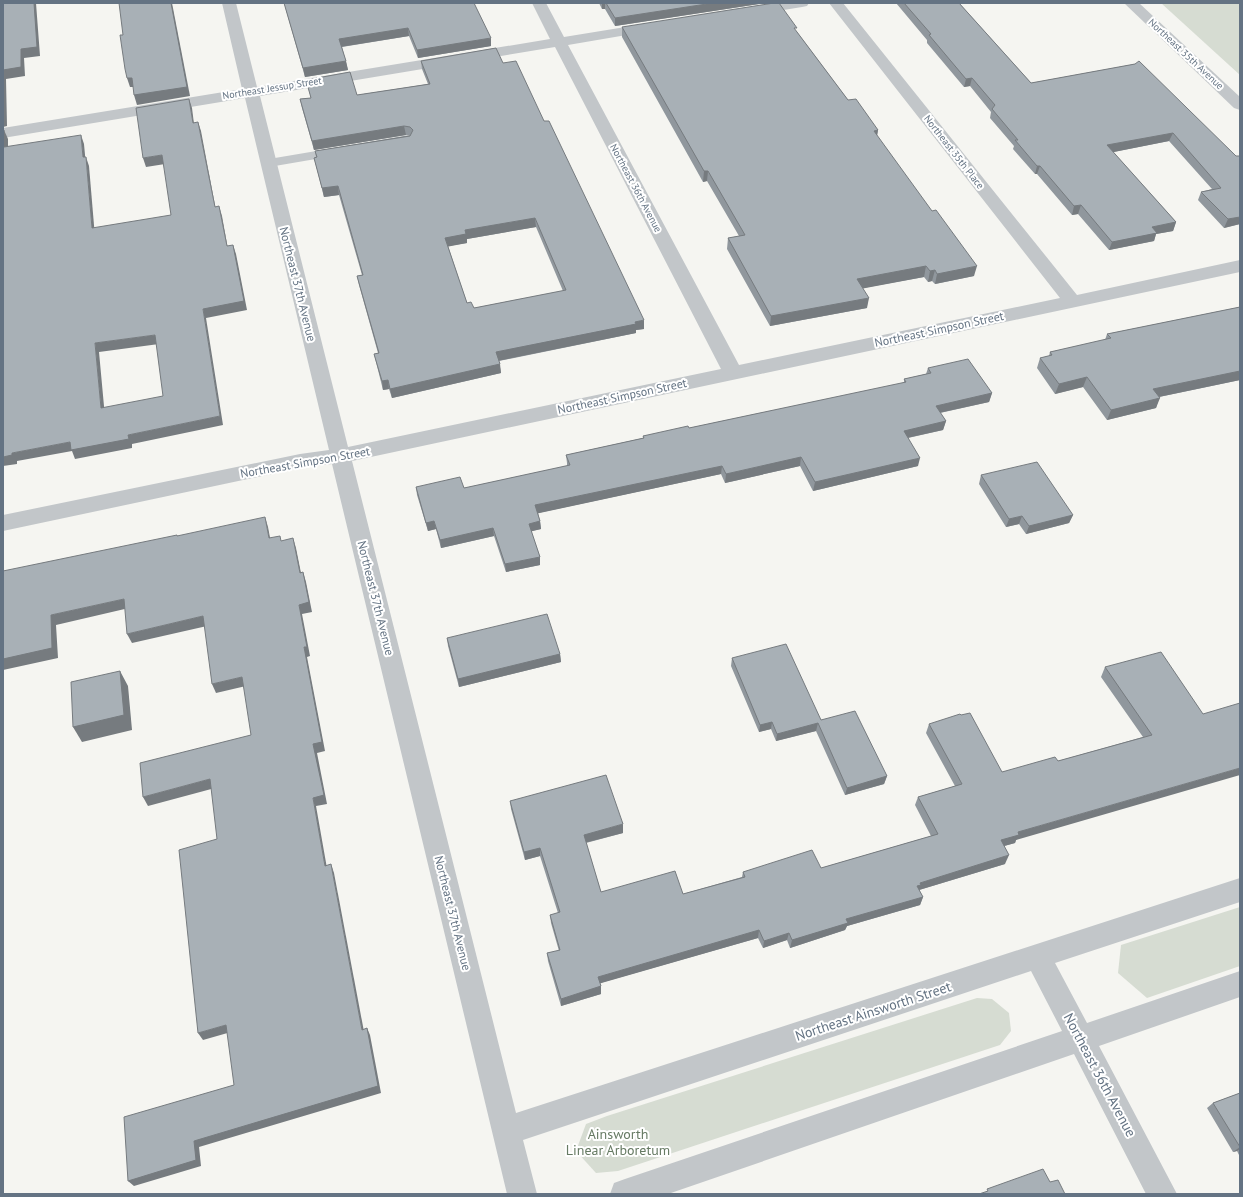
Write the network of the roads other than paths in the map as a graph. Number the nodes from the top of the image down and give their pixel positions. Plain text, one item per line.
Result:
1 (229, 3) edge
2 (539, 3) edge
3 (802, 3) edge
4 (836, 3) edge
5 (1131, 3) edge
6 (739, 13) edge
7 (660, 25) edge
8 (558, 41) junction
9 (251, 92) junction
10 (1240, 105) edge
11 (3, 133) edge
12 (352, 149) edge
13 (269, 163) junction
14 (1240, 266) edge
15 (1072, 301) junction
16 (733, 373) junction
17 (340, 456) junction
18 (3, 523) edge
19 (1240, 890) edge
20 (1038, 957) junction
21 (1240, 984) edge
22 (1081, 1039) junction
23 (506, 1132) junction
24 (522, 1194) edge
25 (625, 1194) edge
26 (1162, 1194) edge

1 - 9 street, Northeast 37th Avenue
2 - 8 street, Northeast 36th Avenue
3 - 6 street
4 - 15 street, Northeast 35th Place
5 - 10 street, Northeast 35th Avenue
7 - 8 street, Northeast Jessup Street
8 - 9 street, Northeast Jessup Street
8 - 16 street, Northeast 36th Avenue
9 - 11 street, Northeast Jessup Street
9 - 13 street, Northeast 37th Avenue
12 - 13 lane
13 - 17 street, Northeast 37th Avenue
14 - 15 street, Northeast Simpson Street
15 - 16 street, Northeast Simpson Street
16 - 17 street, Northeast Simpson Street
17 - 18 street, Northeast Simpson Street
17 - 23 street, Northeast 37th Avenue
19 - 20 street, Northeast Ainsworth Street
20 - 22 street, Northeast 36th Avenue
20 - 23 street, Northeast Ainsworth Street
21 - 22 street
22 - 25 street
22 - 26 street, Northeast 36th Avenue
23 - 24 street, Northeast 37th Avenue

